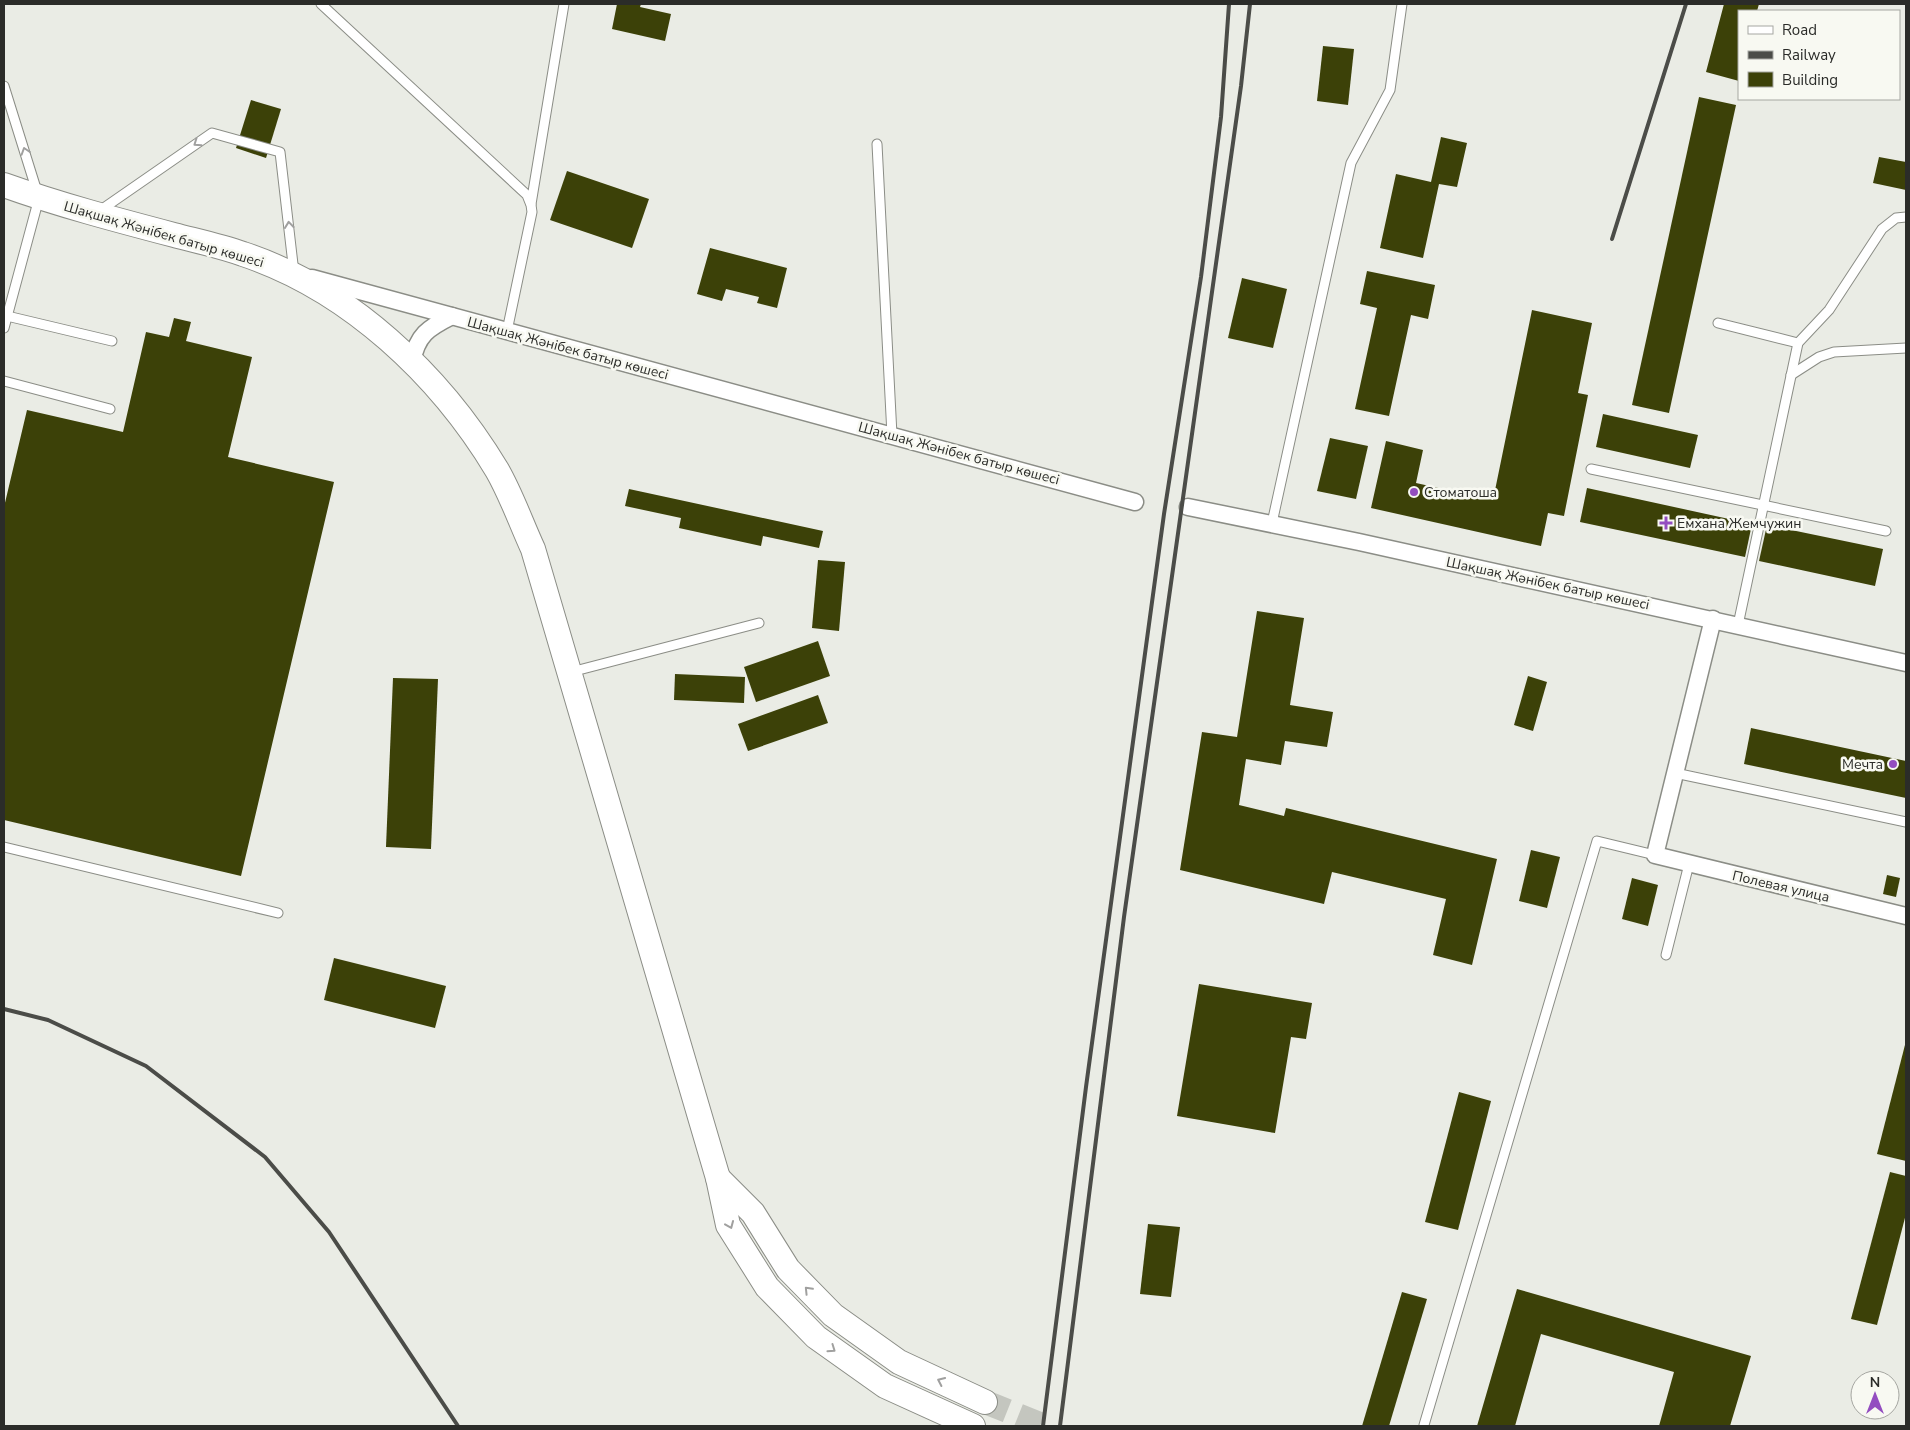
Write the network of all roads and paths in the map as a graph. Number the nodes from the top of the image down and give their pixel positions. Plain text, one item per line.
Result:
1 (321, 4) edge
2 (564, 4) edge
3 (1402, 4) edge
4 (4, 86) edge
5 (877, 144) dead end
6 (4, 185) edge
7 (39, 198) junction
8 (531, 204) junction
9 (94, 214) junction
10 (1906, 216) edge
11 (294, 274) junction
12 (7, 316) junction
13 (452, 316) junction
14 (1718, 323) dead end
15 (4, 328) edge
16 (507, 331) junction
17 (112, 341) dead end
18 (1798, 343) junction
19 (1906, 348) edge
20 (412, 362) junction
21 (1791, 375) junction
22 (4, 381) edge
23 (110, 409) dead end
24 (892, 435) junction
25 (1591, 469) dead end
26 (1136, 502) dead end
27 (1764, 505) junction
28 (1188, 507) dead end
29 (1272, 523) junction
30 (1886, 531) dead end
31 (1712, 619) junction
32 (759, 623) dead end
33 (1738, 625) junction
34 (1906, 663) edge
35 (570, 672) junction
36 (1675, 773) junction
37 (1906, 822) edge
38 (4, 848) edge
39 (1655, 856) junction
40 (1689, 864) junction
41 (278, 914) dead end
42 (1906, 916) edge
43 (1666, 956) dead end
44 (718, 1178) junction
45 (985, 1402) tunnel mouth
46 (1424, 1425) dead end
47 (973, 1426) tunnel mouth

1 - 8 lane
2 - 8 lane
3 - 29 lane
7 -> 4 lane
5 - 24 lane
6 - 7 main road, Шақшақ Жәнібек батыр көшесі
7 - 9 main road, Шақшақ Жәнібек батыр көшесі
7 - 12 lane
8 - 16 lane
9 - 11 main road, Шақшақ Жәнібек батыр көшесі
11 -> 9 lane
10 - 18 lane
11 - 13 street, Шақшақ Жәнібек батыр көшесі
11 - 20 main road
12 - 15 lane
12 - 17 lane
13 - 16 street, Шақшақ Жәнібек батыр көшесі
13 - 20 street
14 - 18 lane
16 - 24 street, Шақшақ Жәнібек батыр көшесі
18 - 21 lane
19 - 21 lane
20 - 35 main road
21 - 27 lane
22 - 23 lane
24 - 26 street, Шақшақ Жәнібек батыр көшесі
25 - 27 lane
27 - 30 lane
27 - 33 lane
28 - 29 street, Шақшақ Жәнібек батыр көшесі
29 - 31 street, Шақшақ Жәнібек батыр көшесі
31 - 33 street, Шақшақ Жәнібек батыр көшесі
31 - 36 street
32 - 35 lane
33 - 34 street, Шақшақ Жәнібек батыр көшесі
35 - 44 main road
36 - 37 lane
36 - 39 street
38 - 41 lane
39 - 40 street, Полевая улица
39 - 46 lane
40 - 42 street, Полевая улица
40 - 43 lane
45 -> 44 main road
44 -> 47 main road

